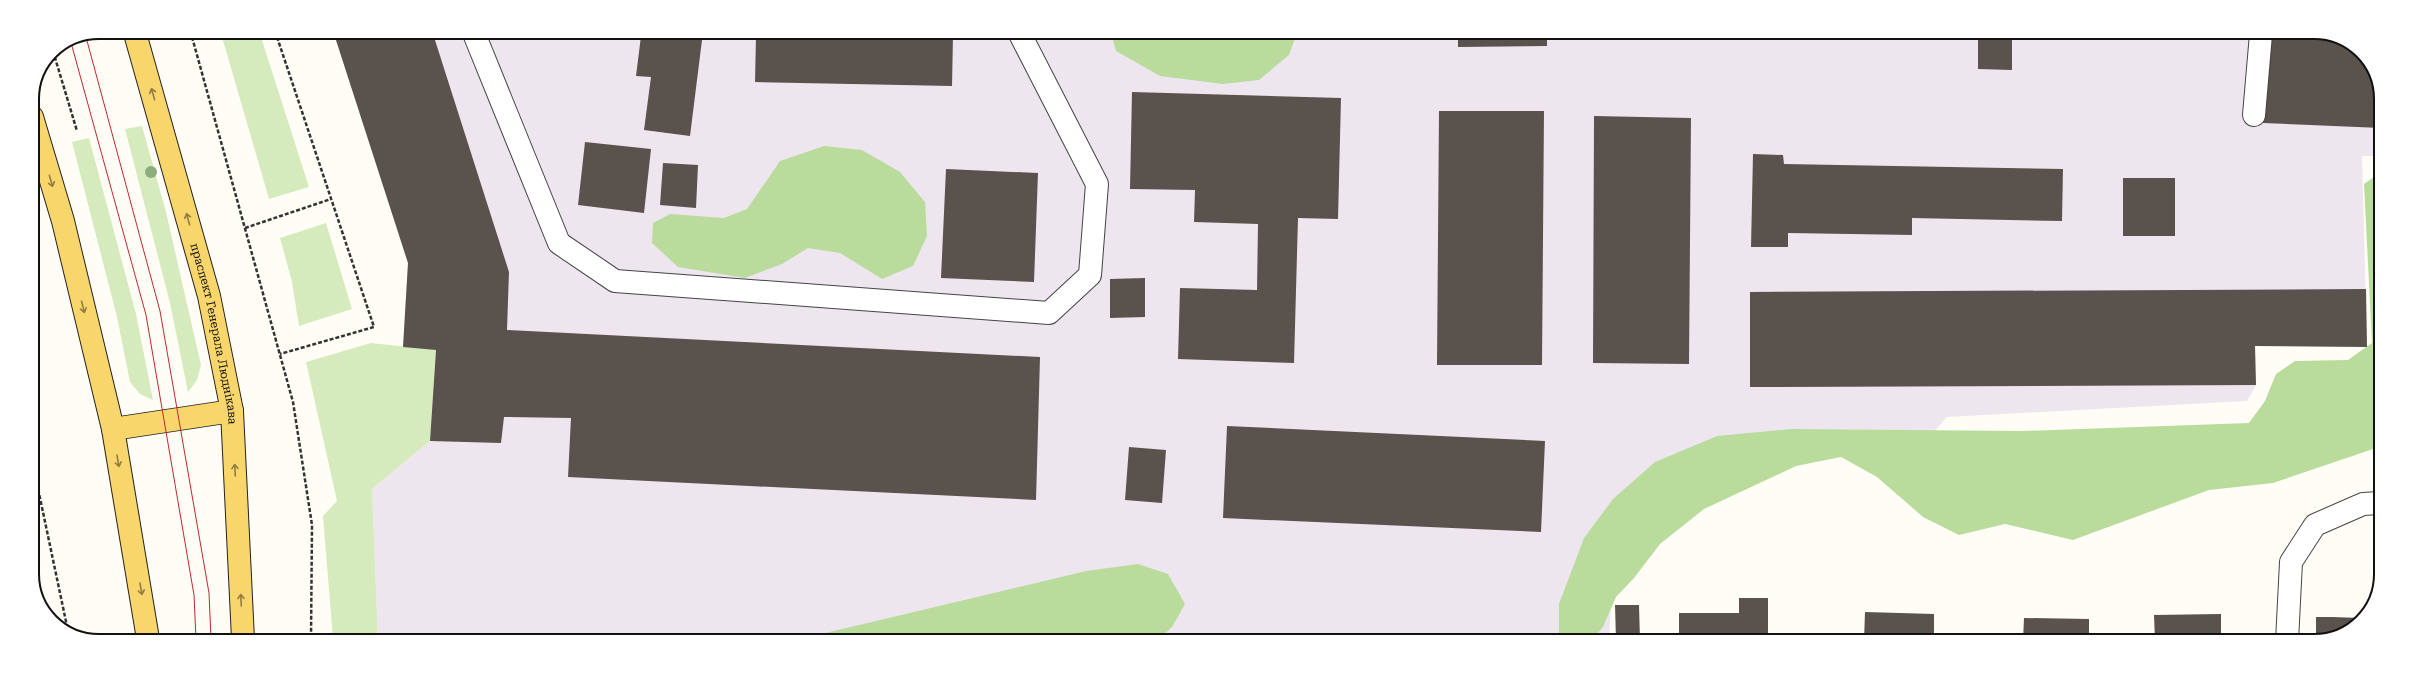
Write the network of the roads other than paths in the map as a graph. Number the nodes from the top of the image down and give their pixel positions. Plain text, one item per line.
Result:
1 (137, 39) edge
2 (476, 39) edge
3 (1023, 39) edge
4 (2261, 39) edge
5 (2254, 115) dead end
6 (39, 140) edge
7 (232, 411) junction
8 (113, 429) junction
9 (2374, 503) edge
10 (147, 634) edge
11 (243, 634) edge
12 (2287, 634) edge

7 -> 1 main road, праспект Генерала Люднікава
2 - 3 lane
4 - 5 lane
6 -> 8 main road
7 - 8 main road
11 -> 7 main road, праспект Генерала Люднікава
8 -> 10 main road
9 - 12 lane

